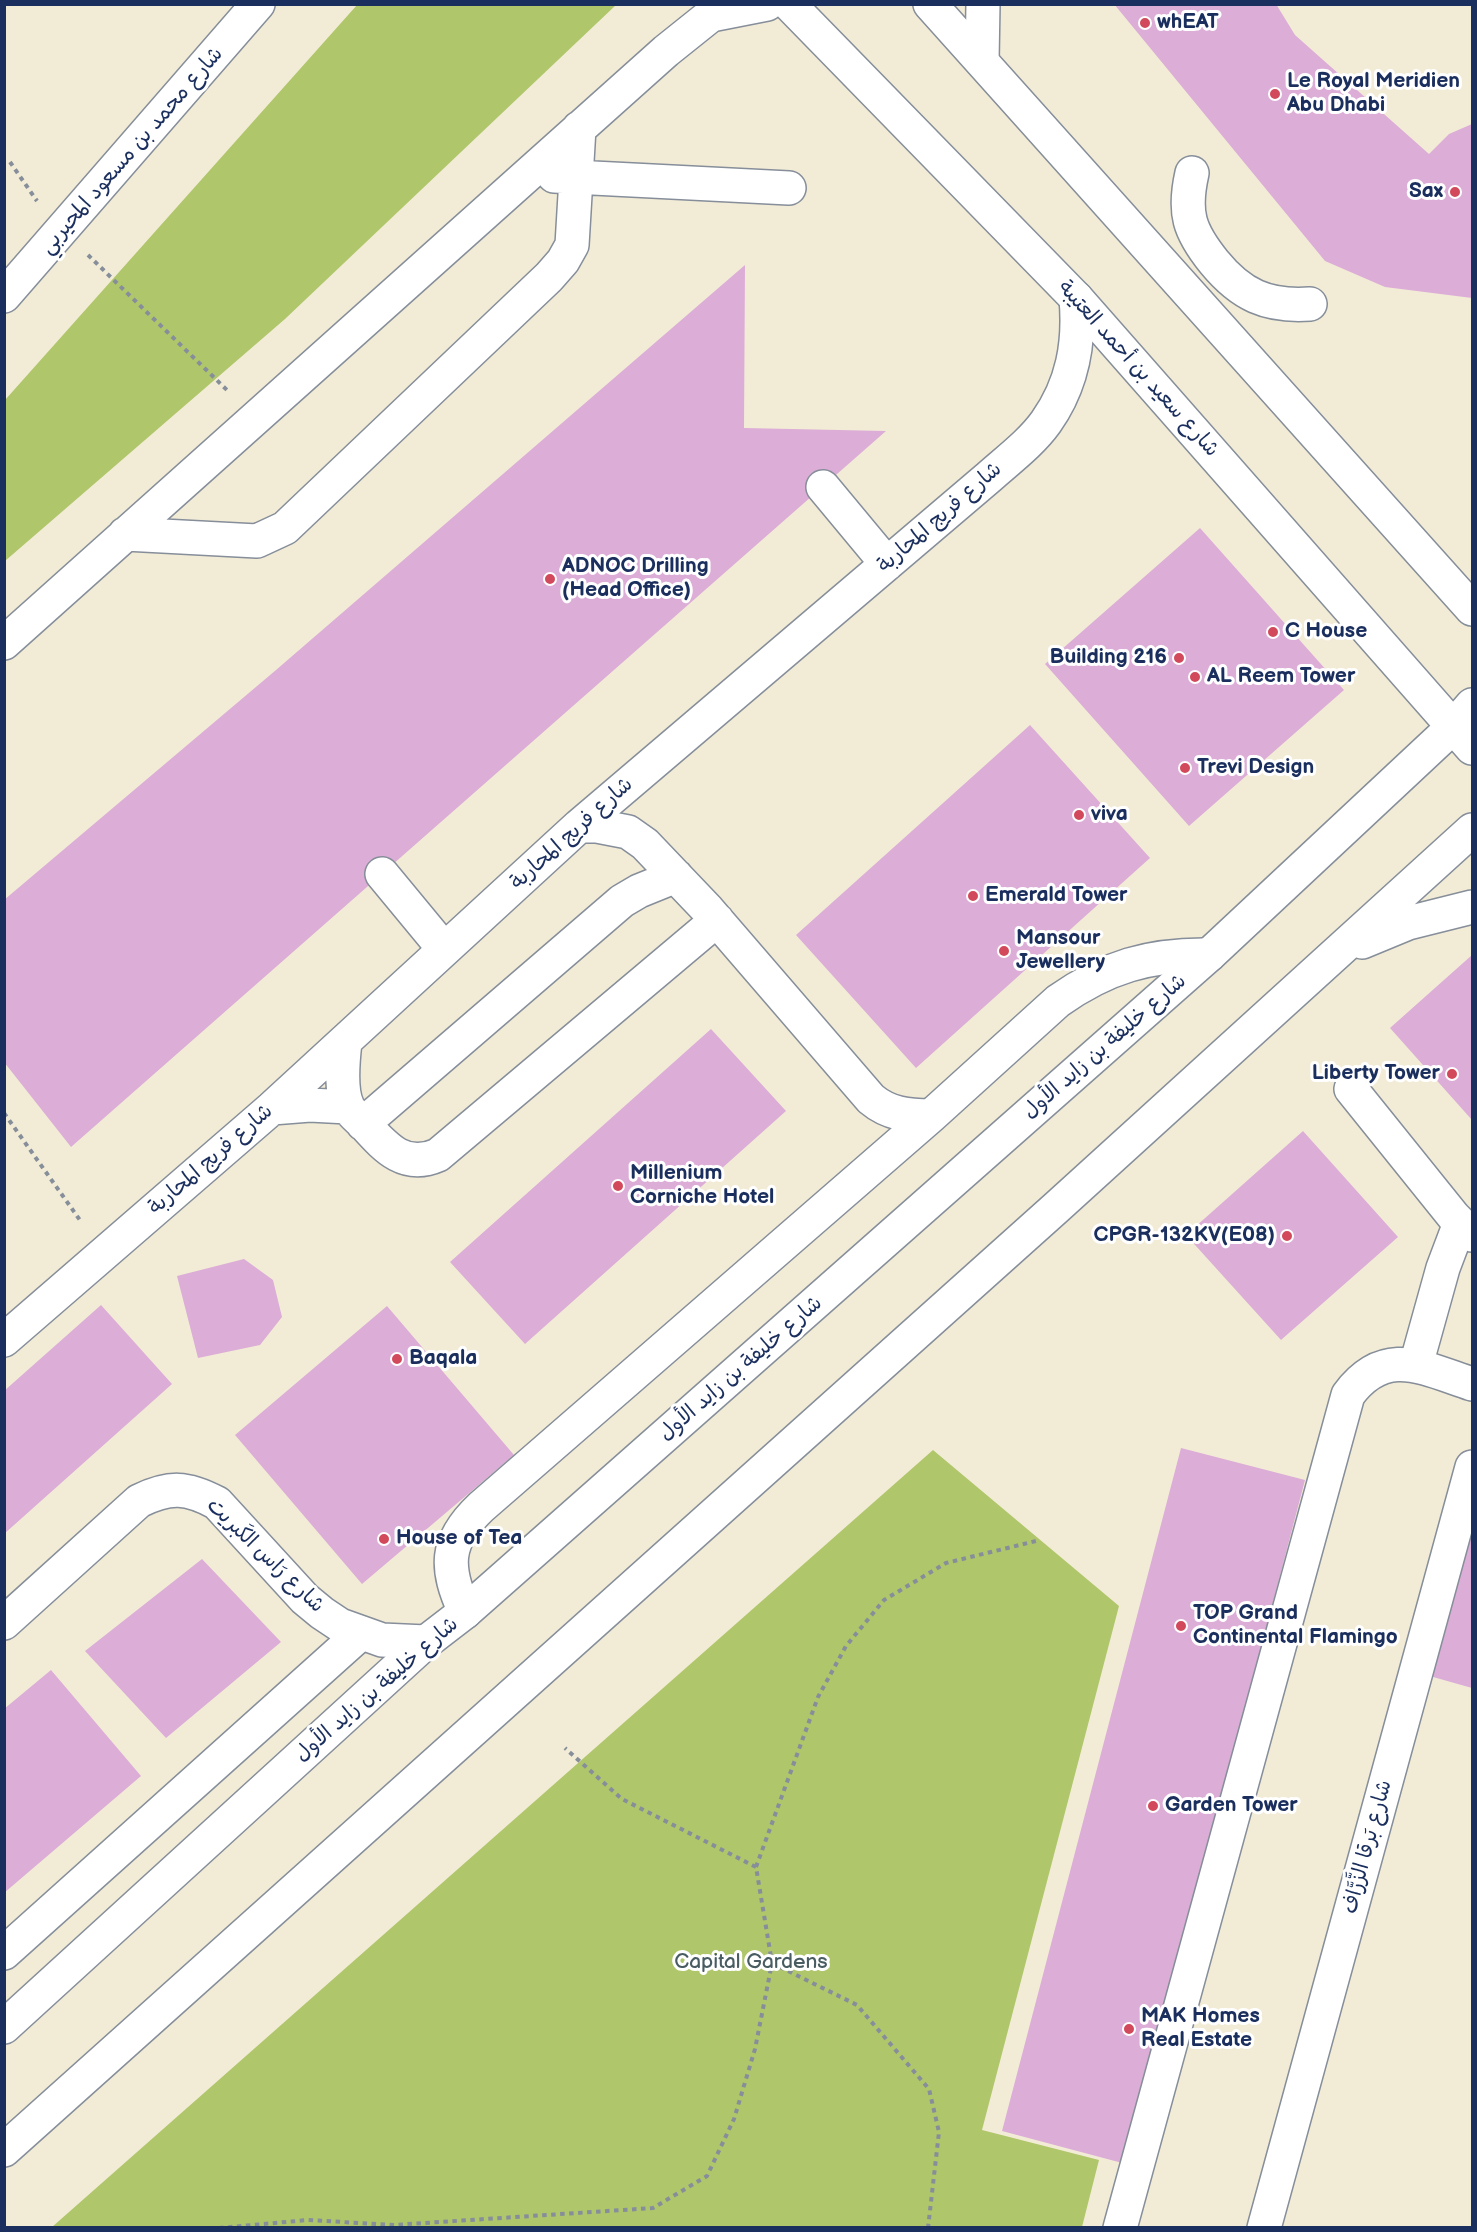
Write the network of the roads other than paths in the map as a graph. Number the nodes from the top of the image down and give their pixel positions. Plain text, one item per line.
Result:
1 (258, 4) edge
2 (767, 4) edge
3 (789, 4) edge
4 (930, 4) edge
5 (983, 4) edge
6 (711, 10) edge
7 (982, 61) junction
8 (579, 128) junction
9 (1192, 173) dead end
10 (527, 175) junction
11 (576, 177) junction
12 (789, 188) dead end
13 (4, 296) edge
14 (1076, 298) junction
15 (1310, 304) dead end
16 (823, 487) dead end
17 (125, 534) junction
18 (887, 564) junction
19 (1473, 609) edge
20 (4, 643) edge
21 (1466, 727) edge
22 (579, 826) junction
23 (1473, 830) edge
24 (382, 874) dead end
25 (676, 876) junction
26 (1473, 907) edge
27 (717, 920) junction
28 (444, 949) junction
29 (1209, 956) junction
30 (1331, 959) junction
31 (345, 1042) junction
32 (1351, 1089) dead end
33 (272, 1108) junction
34 (356, 1115) junction
35 (931, 1116) junction
36 (1466, 1229) edge
37 (4, 1340) edge
38 (1416, 1365) junction
39 (1473, 1384) edge
40 (1473, 1467) edge
41 (465, 1612) junction
42 (4, 1623) edge
43 (361, 1633) junction
44 (426, 1642) junction
45 (4, 1953) edge
46 (4, 2027) edge
47 (4, 2150) edge
48 (1120, 2228) edge
49 (1264, 2228) edge

1 - 13 main road, شارع محمد بن مسعود المحيربي
2 - 6 main road
3 - 14 main road, شارع سعيد بن أحمد العتيبة
4 - 7 main road
5 - 7 main road
6 - 8 main road
7 - 19 main road
8 - 10 main road
8 - 11 main road
9 - 15 main road
10 - 11 main road
10 - 17 main road
11 - 12 main road
11 - 17 main road
14 - 18 main road, شارع فريج المحاربة
14 - 21 main road, شارع سعيد بن أحمد العتيبة
16 - 18 main road
17 - 20 main road
18 - 22 main road, شارع فريج المحاربة
21 - 29 main road, شارع خليفة بن زايد الأول
22 - 25 main road
22 - 28 main road, شارع فريج المحاربة
23 - 30 main road
24 - 28 main road
25 - 27 main road
25 - 34 main road
26 - 30 main road
27 - 34 main road
27 - 35 main road
28 - 31 main road, شارع فريج المحاربة
29 - 35 main road
29 - 41 main road, شارع خليفة بن زايد الأول
30 - 47 main road
31 - 33 main road, شارع فريج المحاربة
31 - 34 main road
32 - 36 main road
33 - 34 main road
33 - 37 main road, شارع فريج المحاربة
35 - 41 main road
36 - 38 main road
38 - 39 main road
38 - 48 main road
40 - 49 main road, شارع بَرقا الزَّرَّاف
41 - 44 main road, شارع خليفة بن زايد الأول
42 - 43 main road, شارع رَاس الكَبريت
43 - 44 main road, شارع رَاس الكَبريت
43 - 45 main road
44 - 46 main road, شارع خليفة بن زايد الأول

